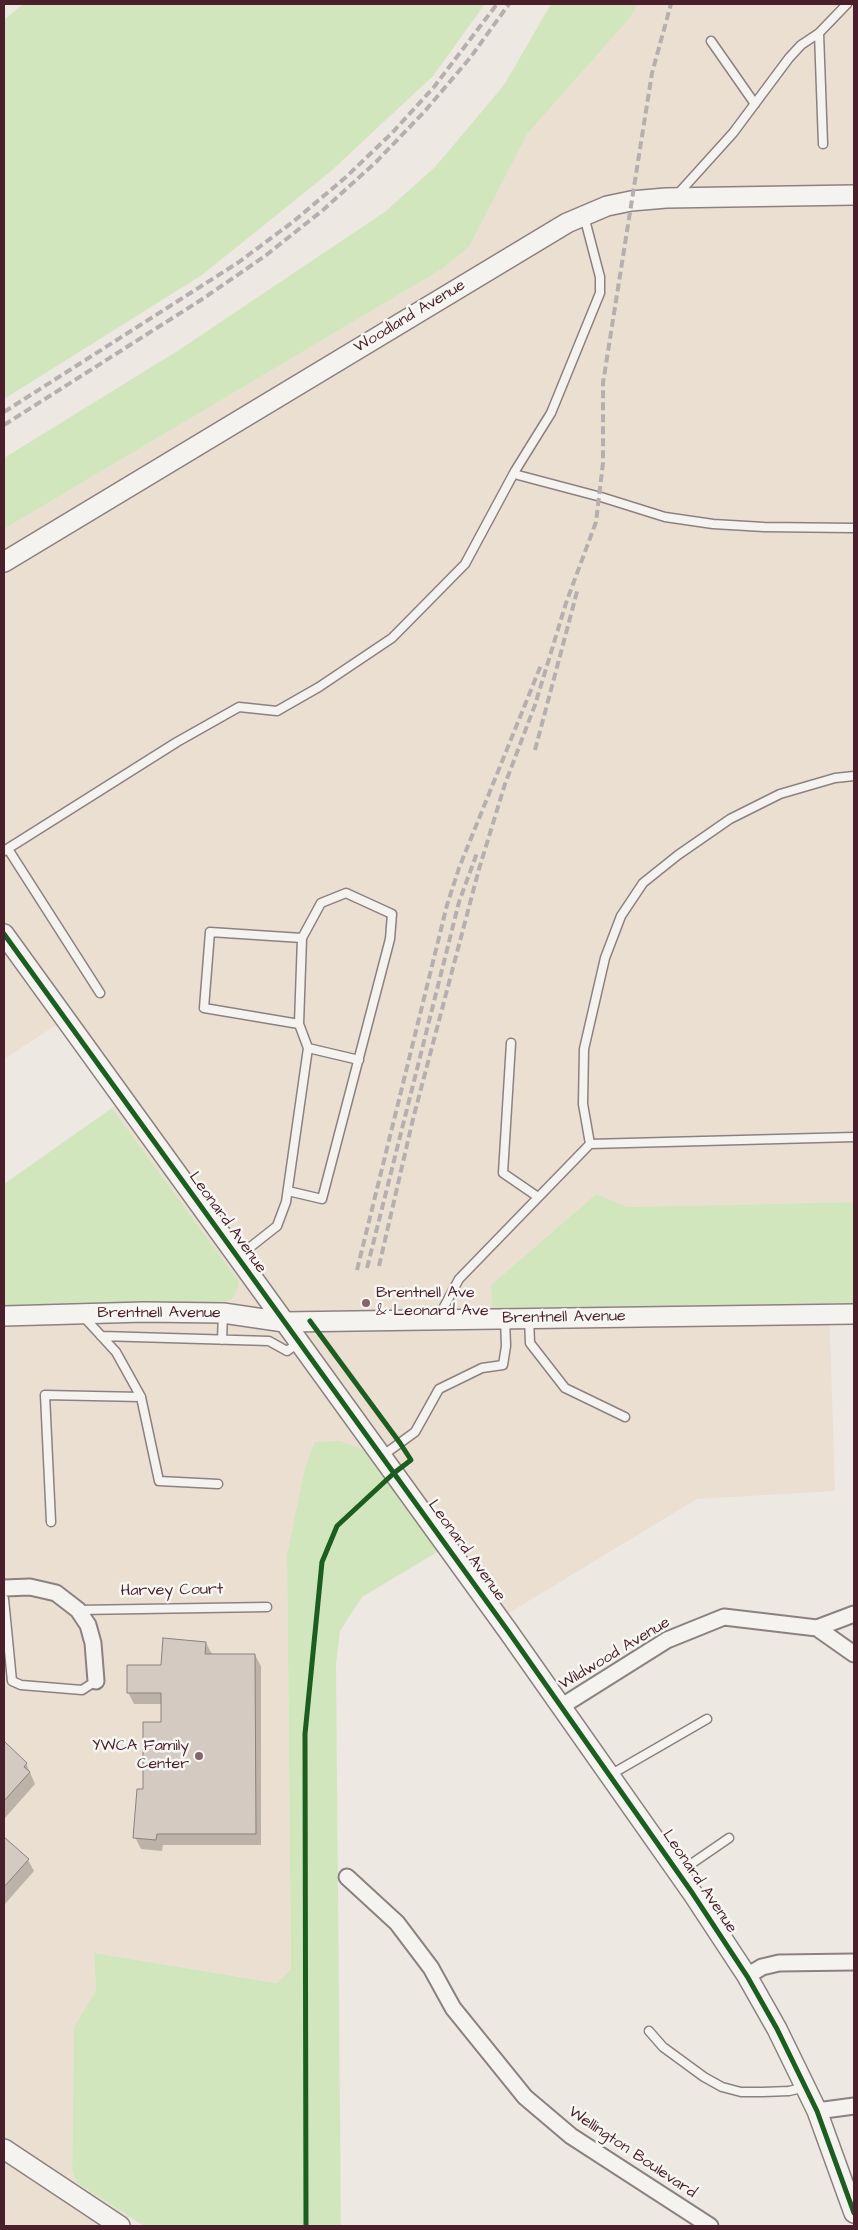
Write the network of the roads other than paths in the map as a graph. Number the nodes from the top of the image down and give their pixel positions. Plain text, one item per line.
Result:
1 (847, 4) edge
2 (819, 33) junction
3 (711, 41) dead end
4 (755, 104) junction
5 (823, 144) dead end
6 (854, 195) edge
7 (674, 198) junction
8 (584, 216) junction
9 (514, 474) junction
10 (854, 528) edge
11 (4, 562) edge
12 (854, 776) edge
13 (6, 850) edge
14 (4, 934) edge
15 (302, 938) junction
16 (100, 993) dead end
17 (299, 1024) junction
18 (511, 1043) dead end
19 (308, 1048) junction
20 (359, 1060) junction
21 (854, 1136) edge
22 (590, 1144) junction
23 (288, 1191) junction
24 (538, 1197) junction
25 (237, 1258) junction
26 (223, 1313) junction
27 (81, 1314) junction
28 (854, 1314) edge
29 (4, 1316) edge
30 (529, 1318) junction
31 (505, 1319) junction
32 (437, 1320) junction
33 (284, 1322) junction
34 (100, 1336) junction
35 (222, 1340) junction
36 (299, 1343) junction
37 (141, 1397) junction
38 (624, 1417) dead end
39 (382, 1456) junction
40 (218, 1484) dead end
41 (51, 1522) dead end
42 (4, 1588) edge
43 (4, 1599) edge
44 (267, 1607) dead end
45 (78, 1610) junction
46 (854, 1614) edge
47 (817, 1628) junction
48 (854, 1654) edge
49 (96, 1681) joint
50 (562, 1706) junction
51 (707, 1719) dead end
52 (610, 1775) junction
53 (729, 1838) dead end
54 (678, 1873) junction
55 (347, 1877) dead end
56 (854, 1962) edge
57 (746, 1976) junction
58 (649, 2031) dead end
59 (806, 2088) junction
60 (854, 2106) edge
61 (818, 2111) junction
62 (4, 2149) edge
63 (854, 2213) edge
64 (120, 2226) edge
65 (710, 2226) edge

1 - 2 lane
2 - 4 lane
2 - 5 lane
3 - 4 lane
4 - 7 lane
6 - 7 street, Woodland Avenue
7 - 8 street, Woodland Avenue
8 - 9 lane
8 - 11 street, Woodland Avenue
9 - 10 lane
9 - 13 lane
12 - 22 lane
13 - 16 lane
14 - 25 street, Leonard Avenue
15 - 17 lane
15 - 17 lane
15 - 20 lane
17 - 19 lane
18 - 24 lane
19 - 20 lane
19 - 23 lane
20 - 23 lane
21 - 22 lane
22 - 24 lane
23 - 25 lane
24 - 32 lane
25 - 33 street, Leonard Avenue
26 - 27 street, Brentnell Avenue
26 - 33 street, Brentnell Avenue
26 - 35 lane
27 - 29 street, Brentnell Avenue
27 - 34 lane
28 - 30 street, Brentnell Avenue
30 - 31 street, Brentnell Avenue
30 - 38 lane
31 - 32 street, Brentnell Avenue
31 - 39 lane
32 - 33 street, Brentnell Avenue
33 - 36 street, Leonard Avenue
34 - 35 lane
34 - 37 lane
35 - 36 lane
36 - 39 street, Leonard Avenue
37 - 40 lane
37 - 41 lane
39 - 50 street, Leonard Avenue
42 - 45 street
43 - 49 lane
44 - 45 lane, Harvey Court
45 - 49 street
46 - 47 street
47 - 48 street, Wildwood Avenue
47 - 50 street, Wildwood Avenue
50 - 52 street, Leonard Avenue
51 - 52 lane
52 - 54 street, Leonard Avenue
53 - 54 lane
54 - 57 street, Leonard Avenue
55 - 65 street, Wellington Boulevard
56 - 57 street
57 - 59 street, Leonard Avenue
58 - 59 lane
59 - 61 street, Leonard Avenue
60 - 61 street
61 - 63 street, Leonard Avenue
62 - 64 street

